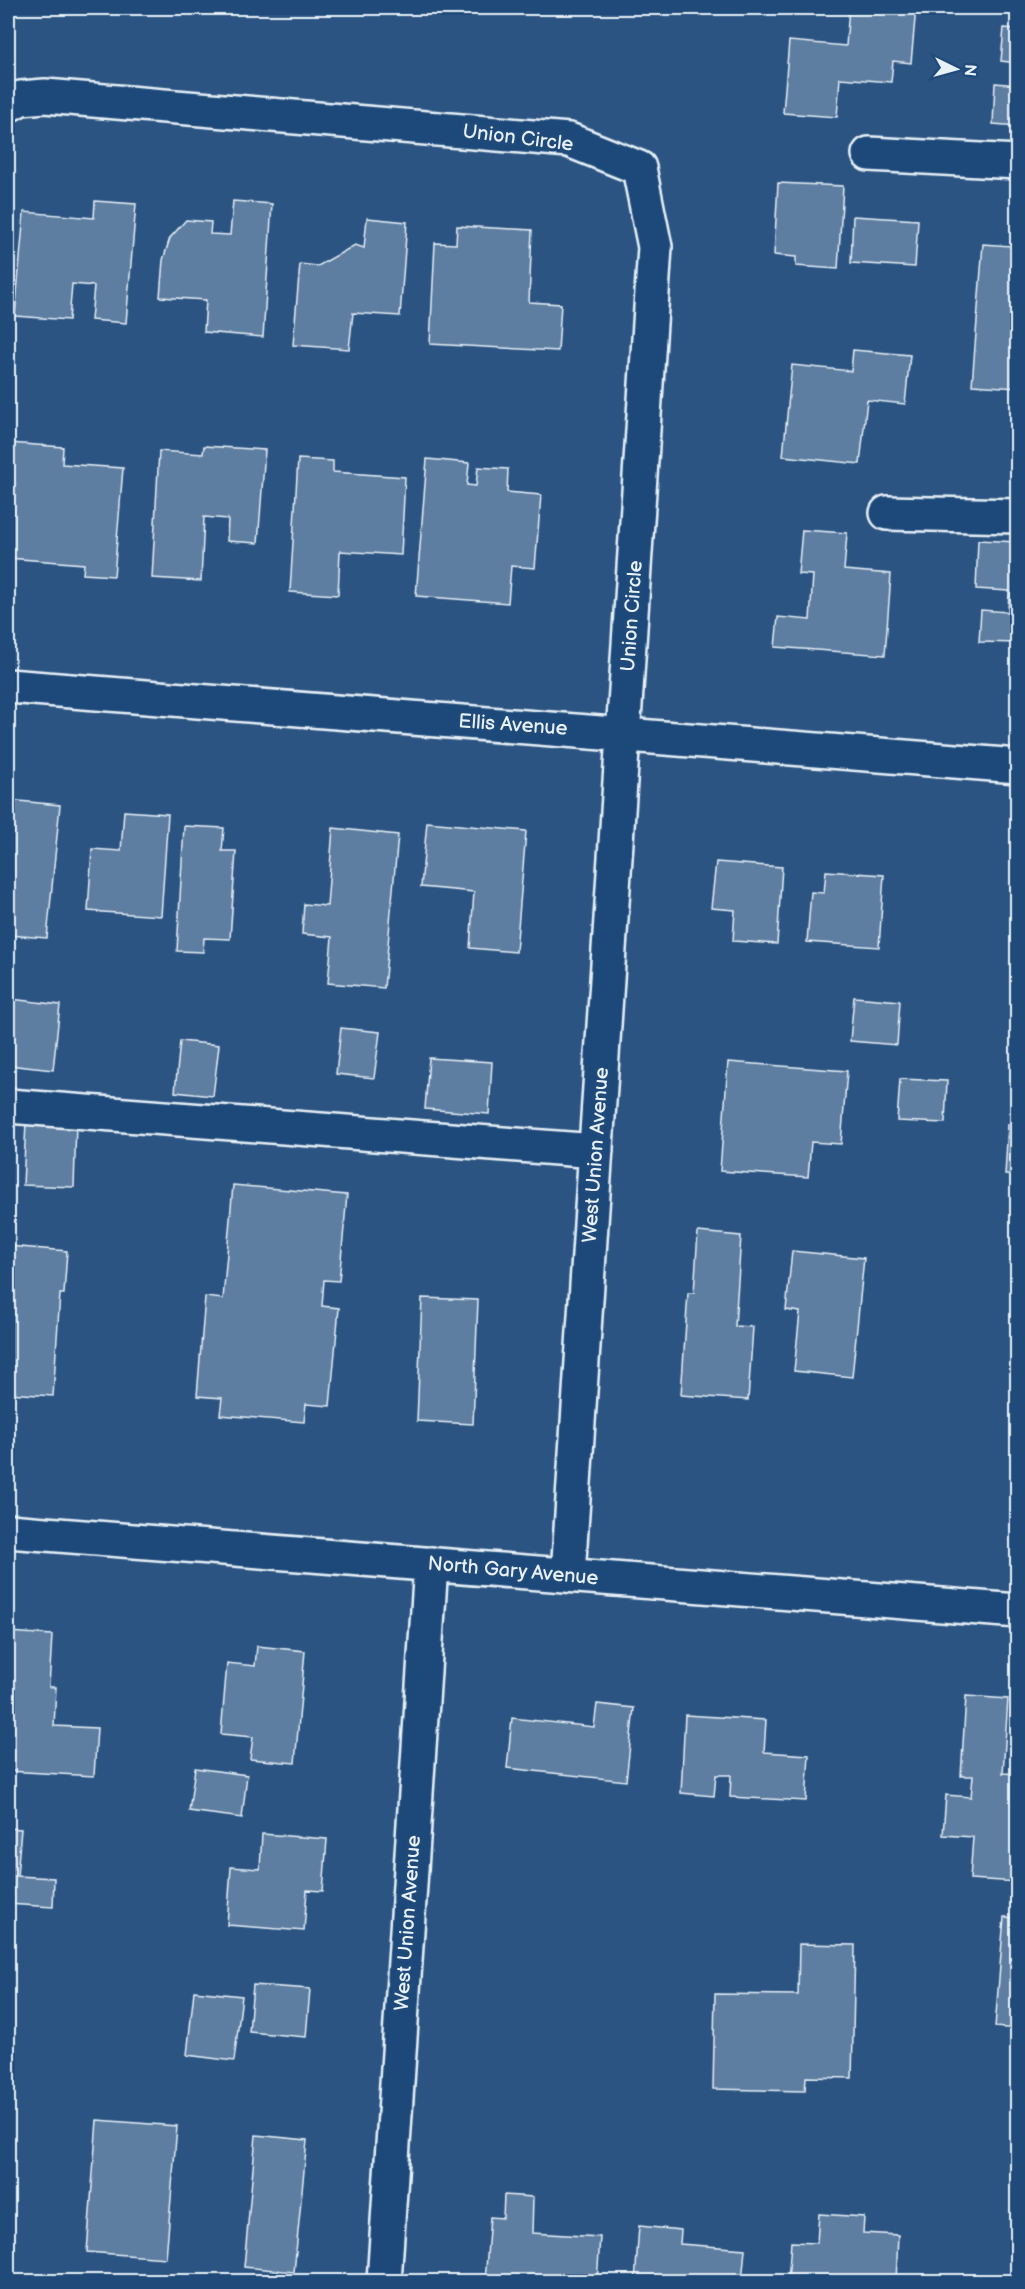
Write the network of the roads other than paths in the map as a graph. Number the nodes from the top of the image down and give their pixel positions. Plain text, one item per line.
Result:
1 (8, 105) edge
2 (869, 154) dead end
3 (1017, 162) edge
4 (887, 513) dead end
5 (1017, 516) edge
6 (8, 686) edge
7 (624, 734) junction
8 (1017, 766) edge
9 (8, 1106) edge
10 (596, 1151) junction
11 (8, 1531) edge
12 (431, 1564) junction
13 (568, 1575) junction
14 (1017, 1611) edge
15 (384, 2282) edge

1 - 7 street, Union Circle
2 - 3 street
4 - 5 street
6 - 7 street, Ellis Avenue
7 - 8 street, Ellis Avenue
7 - 10 street, West Union Avenue
9 - 10 street
10 - 13 street, West Union Avenue
11 - 12 street, North Gary Avenue
12 - 13 street, North Gary Avenue
12 - 15 street, West Union Avenue
13 - 14 street, North Gary Avenue

